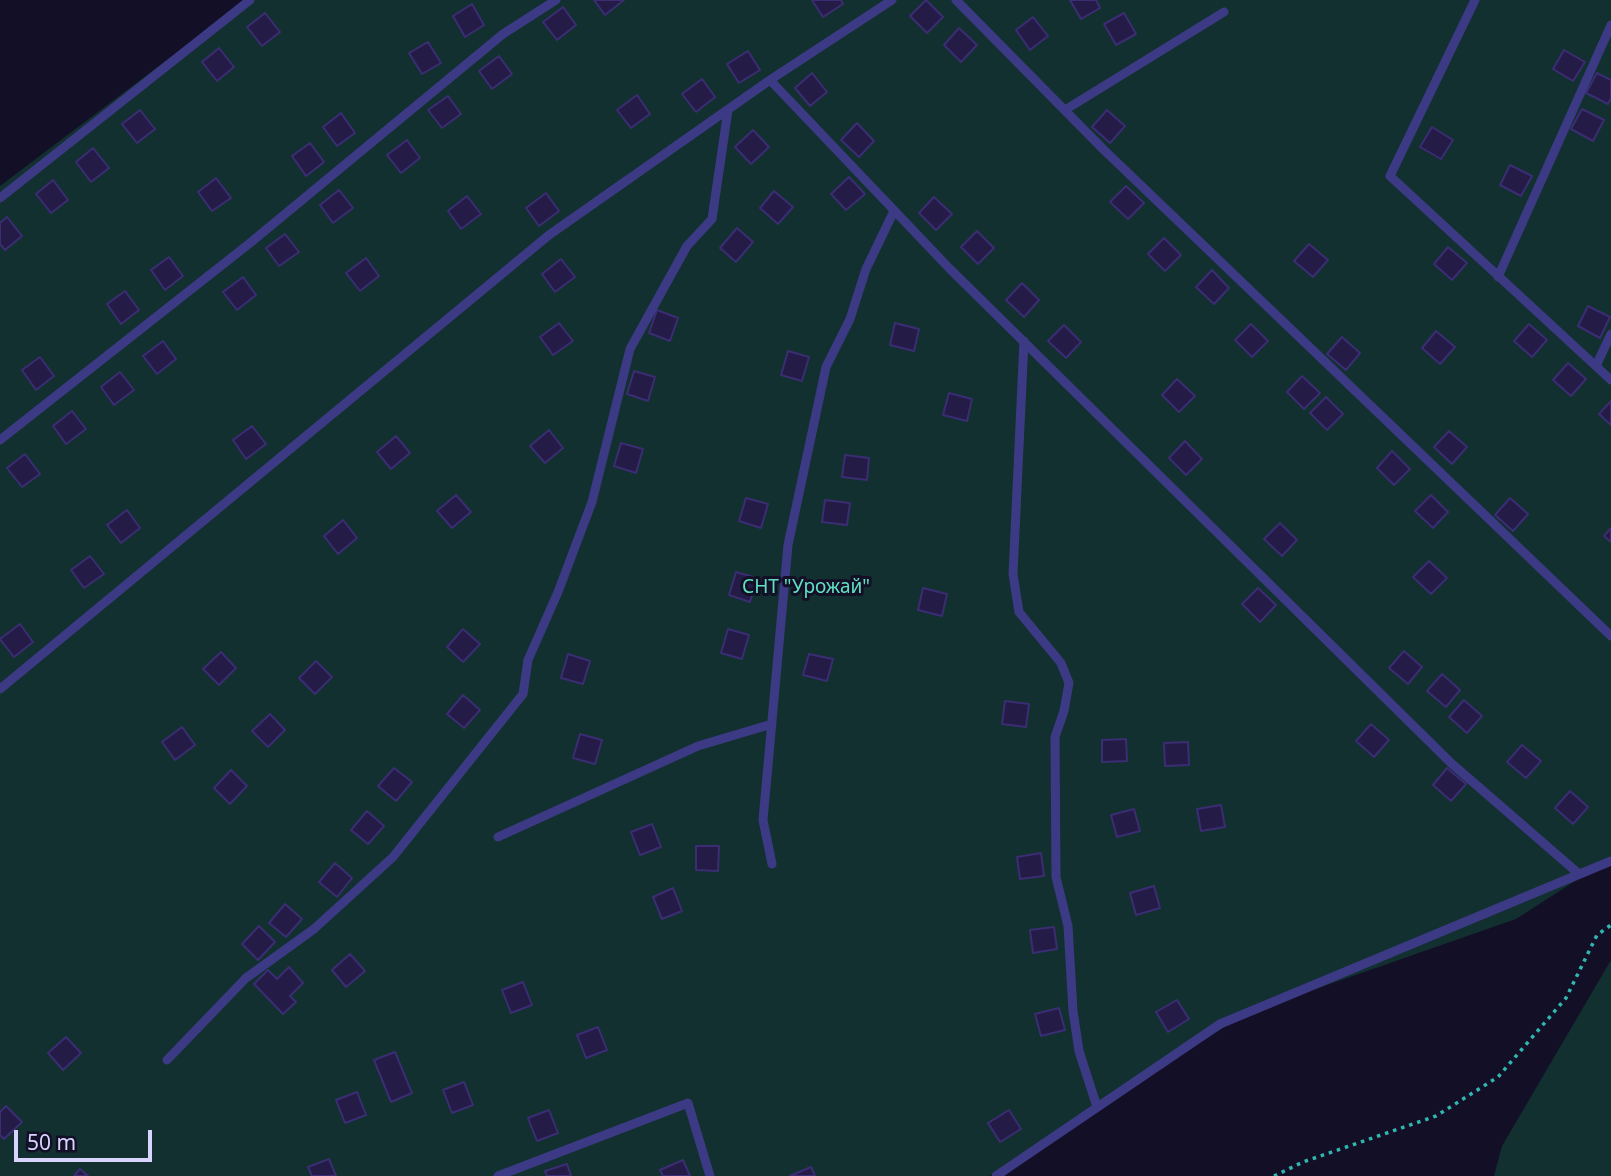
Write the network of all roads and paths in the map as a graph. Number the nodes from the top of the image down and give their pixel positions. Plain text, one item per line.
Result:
1 (250, 0) edge
2 (556, 0) edge
3 (892, 0) edge
4 (956, 0) edge
5 (1475, 0) edge
6 (1224, 12) dead end
7 (1611, 25) edge
8 (770, 80) junction
9 (728, 110) junction
10 (1065, 110) junction
11 (0, 198) edge
12 (894, 211) junction
13 (1498, 277) junction
14 (1611, 334) edge
15 (1024, 341) junction
16 (1596, 366) junction
17 (1611, 380) edge
18 (0, 440) edge
19 (1611, 636) edge
20 (0, 689) edge
21 (772, 724) junction
22 (498, 837) dead end
23 (1611, 862) edge
24 (772, 864) dead end
25 (1579, 874) junction
26 (1611, 925) edge
27 (167, 1060) dead end
28 (1097, 1107) junction
29 (498, 1176) edge
30 (710, 1176) edge
31 (996, 1176) edge
32 (1274, 1176) edge

1 - 11 lane
2 - 18 lane
3 - 8 lane
4 - 10 lane
5 - 13 lane
6 - 10 lane
7 - 13 lane
8 - 9 lane
8 - 12 lane
9 - 20 lane
9 - 27 lane
10 - 19 lane
12 - 15 lane
12 - 21 lane
13 - 16 lane
14 - 16 lane
15 - 25 lane
15 - 28 lane
16 - 17 lane
21 - 22 lane
21 - 24 lane
23 - 25 lane
25 - 28 lane
26 - 32 path
28 - 31 lane
29 - 30 lane

